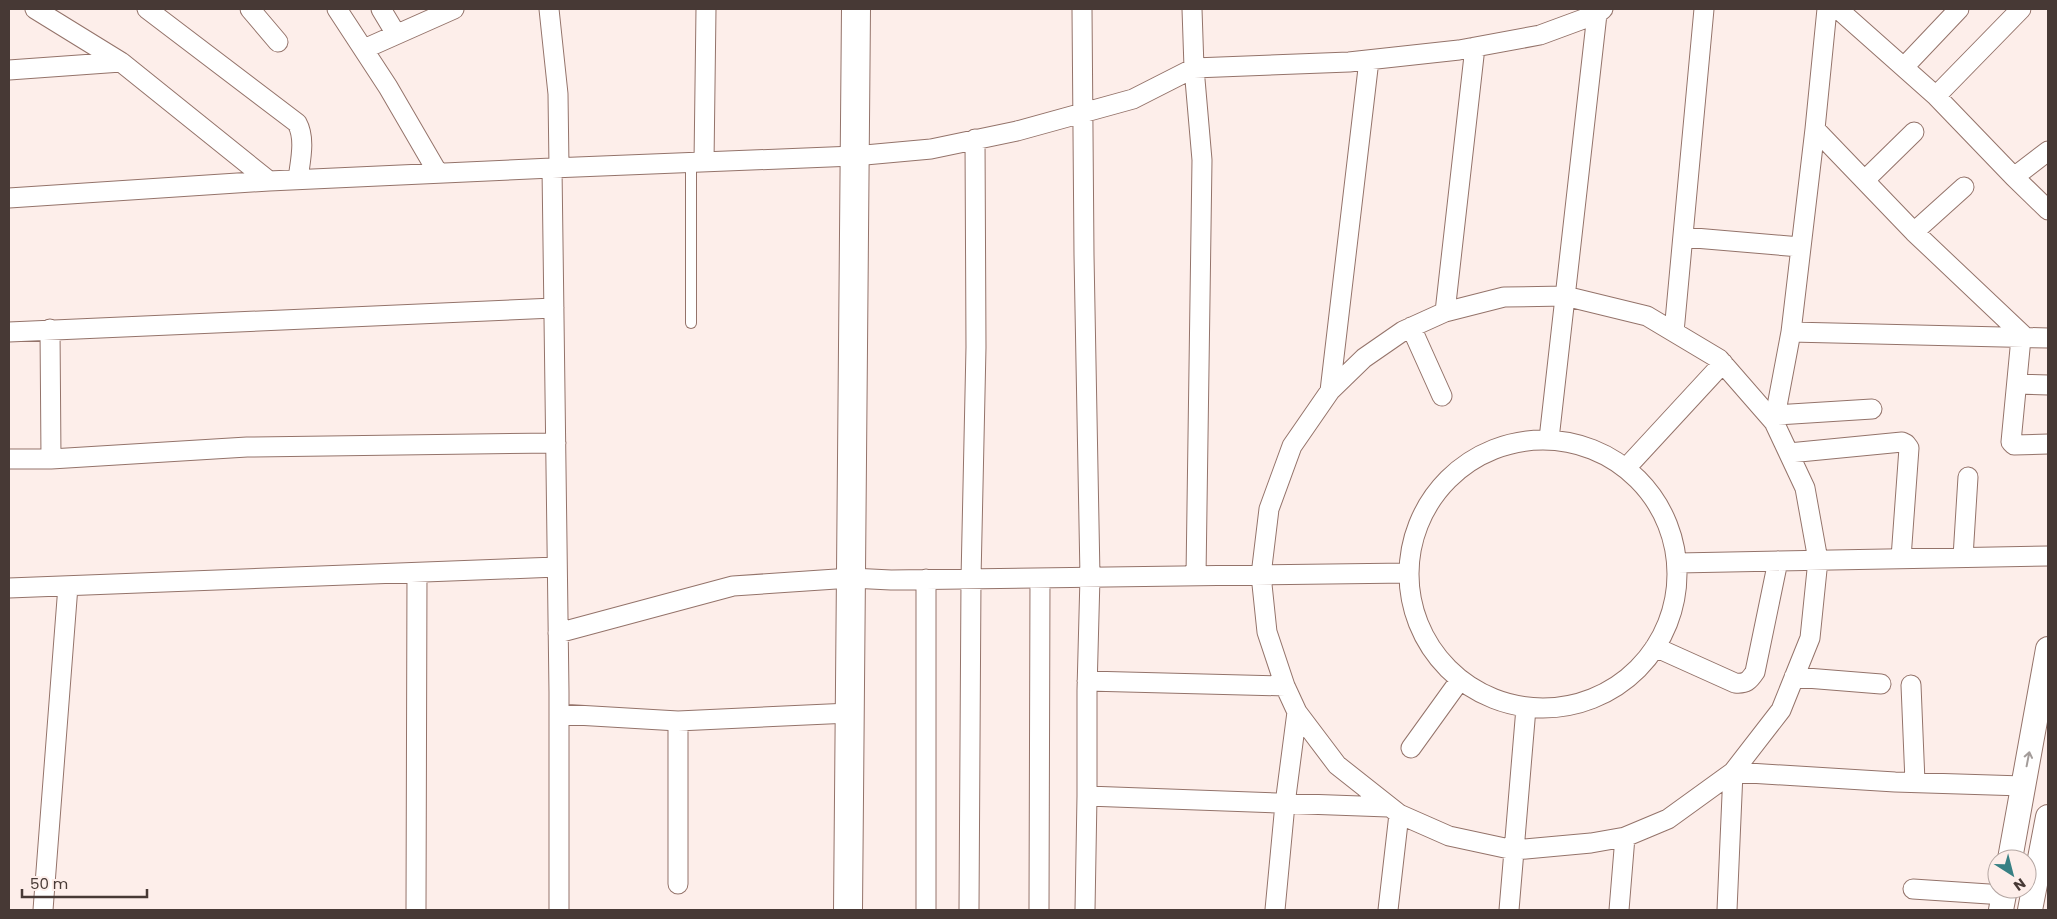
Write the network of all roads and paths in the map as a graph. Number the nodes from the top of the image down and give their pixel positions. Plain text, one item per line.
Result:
1 (35, 9) edge
2 (147, 9) edge
3 (250, 9) edge
4 (337, 9) edge
5 (381, 9) edge
6 (454, 9) edge
7 (550, 9) edge
8 (706, 9) edge
9 (856, 9) edge
10 (1082, 9) edge
11 (1192, 9) edge
12 (1704, 9) edge
13 (1826, 9) edge
14 (1838, 9) edge
15 (1959, 9) edge
16 (2021, 9) edge
17 (1600, 12) edge
18 (396, 34) junction
19 (278, 42) dead end
20 (1475, 47) junction
21 (364, 49) junction
22 (1369, 60) junction
23 (121, 62) junction
24 (1904, 67) junction
25 (1194, 68) junction
26 (9, 70) edge
27 (1936, 96) junction
28 (1082, 113) junction
29 (1815, 129) junction
30 (1914, 132) dead end
31 (975, 139) junction
32 (2048, 151) edge
33 (854, 156) junction
34 (697, 162) junction
35 (555, 167) junction
36 (438, 173) junction
37 (2014, 177) junction
38 (298, 179) junction
39 (269, 180) junction
40 (1864, 180) junction
41 (1964, 187) dead end
42 (9, 198) edge
43 (2048, 210) edge
44 (1914, 232) junction
45 (1683, 236) junction
46 (1800, 247) junction
47 (1565, 296) junction
48 (554, 308) junction
49 (1445, 312) junction
50 (691, 323) dead end
51 (1411, 327) junction
52 (50, 329) junction
53 (9, 332) edge
54 (1674, 332) junction
55 (1791, 332) junction
56 (2024, 338) junction
57 (2048, 338) edge
58 (1723, 363) junction
59 (2016, 384) junction
60 (2048, 385) edge
61 (1330, 391) junction
62 (1442, 396) dead end
63 (1872, 409) dead end
64 (1775, 418) junction
65 (1549, 439) junction
66 (556, 443) junction
67 (2048, 444) edge
68 (1789, 453) junction
69 (9, 459) edge
70 (51, 459) junction
71 (1626, 468) junction
72 (1968, 477) dead end
73 (2048, 556) edge
74 (1963, 557) junction
75 (1901, 558) junction
76 (1818, 560) junction
77 (1778, 561) junction
78 (1678, 563) junction
79 (557, 567) junction
80 (1408, 572) junction
81 (417, 573) junction
82 (1261, 575) junction
83 (1196, 576) junction
84 (1090, 577) junction
85 (851, 578) junction
86 (1040, 578) junction
87 (926, 579) junction
88 (971, 579) junction
89 (68, 586) junction
90 (9, 588) edge
91 (558, 633) junction
92 (1655, 647) junction
93 (2048, 649) edge
94 (1794, 677) junction
95 (1460, 680) junction
96 (1087, 682) junction
97 (1881, 684) dead end
98 (1911, 685) dead end
99 (1284, 686) junction
100 (1526, 708) junction
101 (1297, 712) junction
102 (559, 714) junction
103 (850, 714) junction
104 (678, 721) junction
105 (1411, 748) dead end
106 (1733, 772) junction
107 (1915, 782) junction
108 (2022, 793) junction
109 (1087, 796) junction
110 (2048, 802) edge
111 (1285, 804) junction
112 (1394, 811) junction
113 (2048, 817) edge
114 (1625, 838) junction
115 (2012, 849) edge
116 (1514, 850) junction
117 (678, 884) dead end
118 (1914, 889) dead end
119 (1987, 896) edge
120 (43, 910) edge
121 (416, 910) edge
122 (559, 910) edge
123 (848, 910) edge
124 (926, 910) edge
125 (969, 910) edge
126 (1039, 910) edge
127 (1085, 910) edge
128 (1275, 910) edge
129 (1388, 910) edge
130 (1509, 910) edge
131 (1620, 910) edge
132 (1727, 910) edge
133 (2030, 910) edge

1 - 23 street
2 - 38 street
3 - 19 street
4 - 21 street
5 - 18 street
6 - 18 street
7 - 35 street
8 - 34 street
9 - 33 main road
10 - 28 street
11 - 25 street
12 - 45 street
13 - 29 street
14 - 24 street
15 - 24 street
16 - 27 street
17 - 20 street
17 - 47 street
18 - 21 street
20 - 22 street
20 - 49 street
21 - 36 street
22 - 25 street
22 - 61 street
23 - 26 street
23 - 39 street
24 - 27 street
25 - 28 street
25 - 83 street
27 - 37 street
28 - 31 street
28 - 84 street
29 - 40 street
29 - 46 street
30 - 40 street
31 - 33 street
31 - 88 street
32 - 37 street
33 - 34 street
33 - 85 main road
34 - 35 street
34 - 50 lane
35 - 36 street
35 - 48 street
36 - 38 street
37 - 43 street
38 - 39 street
39 - 42 street
40 - 44 street
41 - 44 street
44 - 56 street
45 - 46 street
45 - 54 street
46 - 55 street
47 - 49 street
47 - 54 street
47 - 65 street
48 - 52 street
48 - 66 street
49 - 51 street
51 - 61 street
51 - 62 street
52 - 53 street
52 - 70 street
54 - 58 street
55 - 56 street
55 - 64 street
56 - 57 street
56 - 59 street
58 - 64 street
58 - 71 street
59 - 60 street
59 - 67 street
61 - 82 street
63 - 64 street
64 - 68 street
65 - 71 street
65 - 80 street
66 - 70 street
66 - 79 street
68 - 75 street
68 - 76 street
69 - 70 street
71 - 78 street
72 - 74 street
73 - 74 street
74 - 75 street
75 - 76 street
76 - 77 street
76 - 94 street
77 - 78 street
77 - 92 street
78 - 92 street
79 - 81 street
79 - 91 street
80 - 82 street
80 - 95 street
81 - 89 street
81 - 121 street
82 - 83 street
82 - 99 street
83 - 84 street
84 - 86 street
84 - 96 street
85 - 87 street
85 - 91 street
85 - 103 main road
86 - 88 street
86 - 126 street
87 - 88 street
87 - 124 street
88 - 125 street
89 - 90 street
89 - 120 street
91 - 102 street
92 - 100 street
108 -> 93 street
94 - 97 street
94 - 106 street
95 - 100 street
95 - 105 street
96 - 99 street
96 - 109 street
98 - 107 street
99 - 101 street
100 - 116 street
101 - 111 street
101 - 112 street
102 - 104 street
102 - 122 street
103 - 104 street
103 - 123 main road
104 - 117 street
106 - 107 street
106 - 114 street
106 - 132 street
107 - 108 street
108 - 110 street
108 - 115 street
109 - 111 street
109 - 127 street
111 - 112 street
111 - 128 street
112 - 116 street
112 - 129 street
113 - 133 street
114 - 116 street
114 - 131 street
116 - 130 street
118 - 119 street

